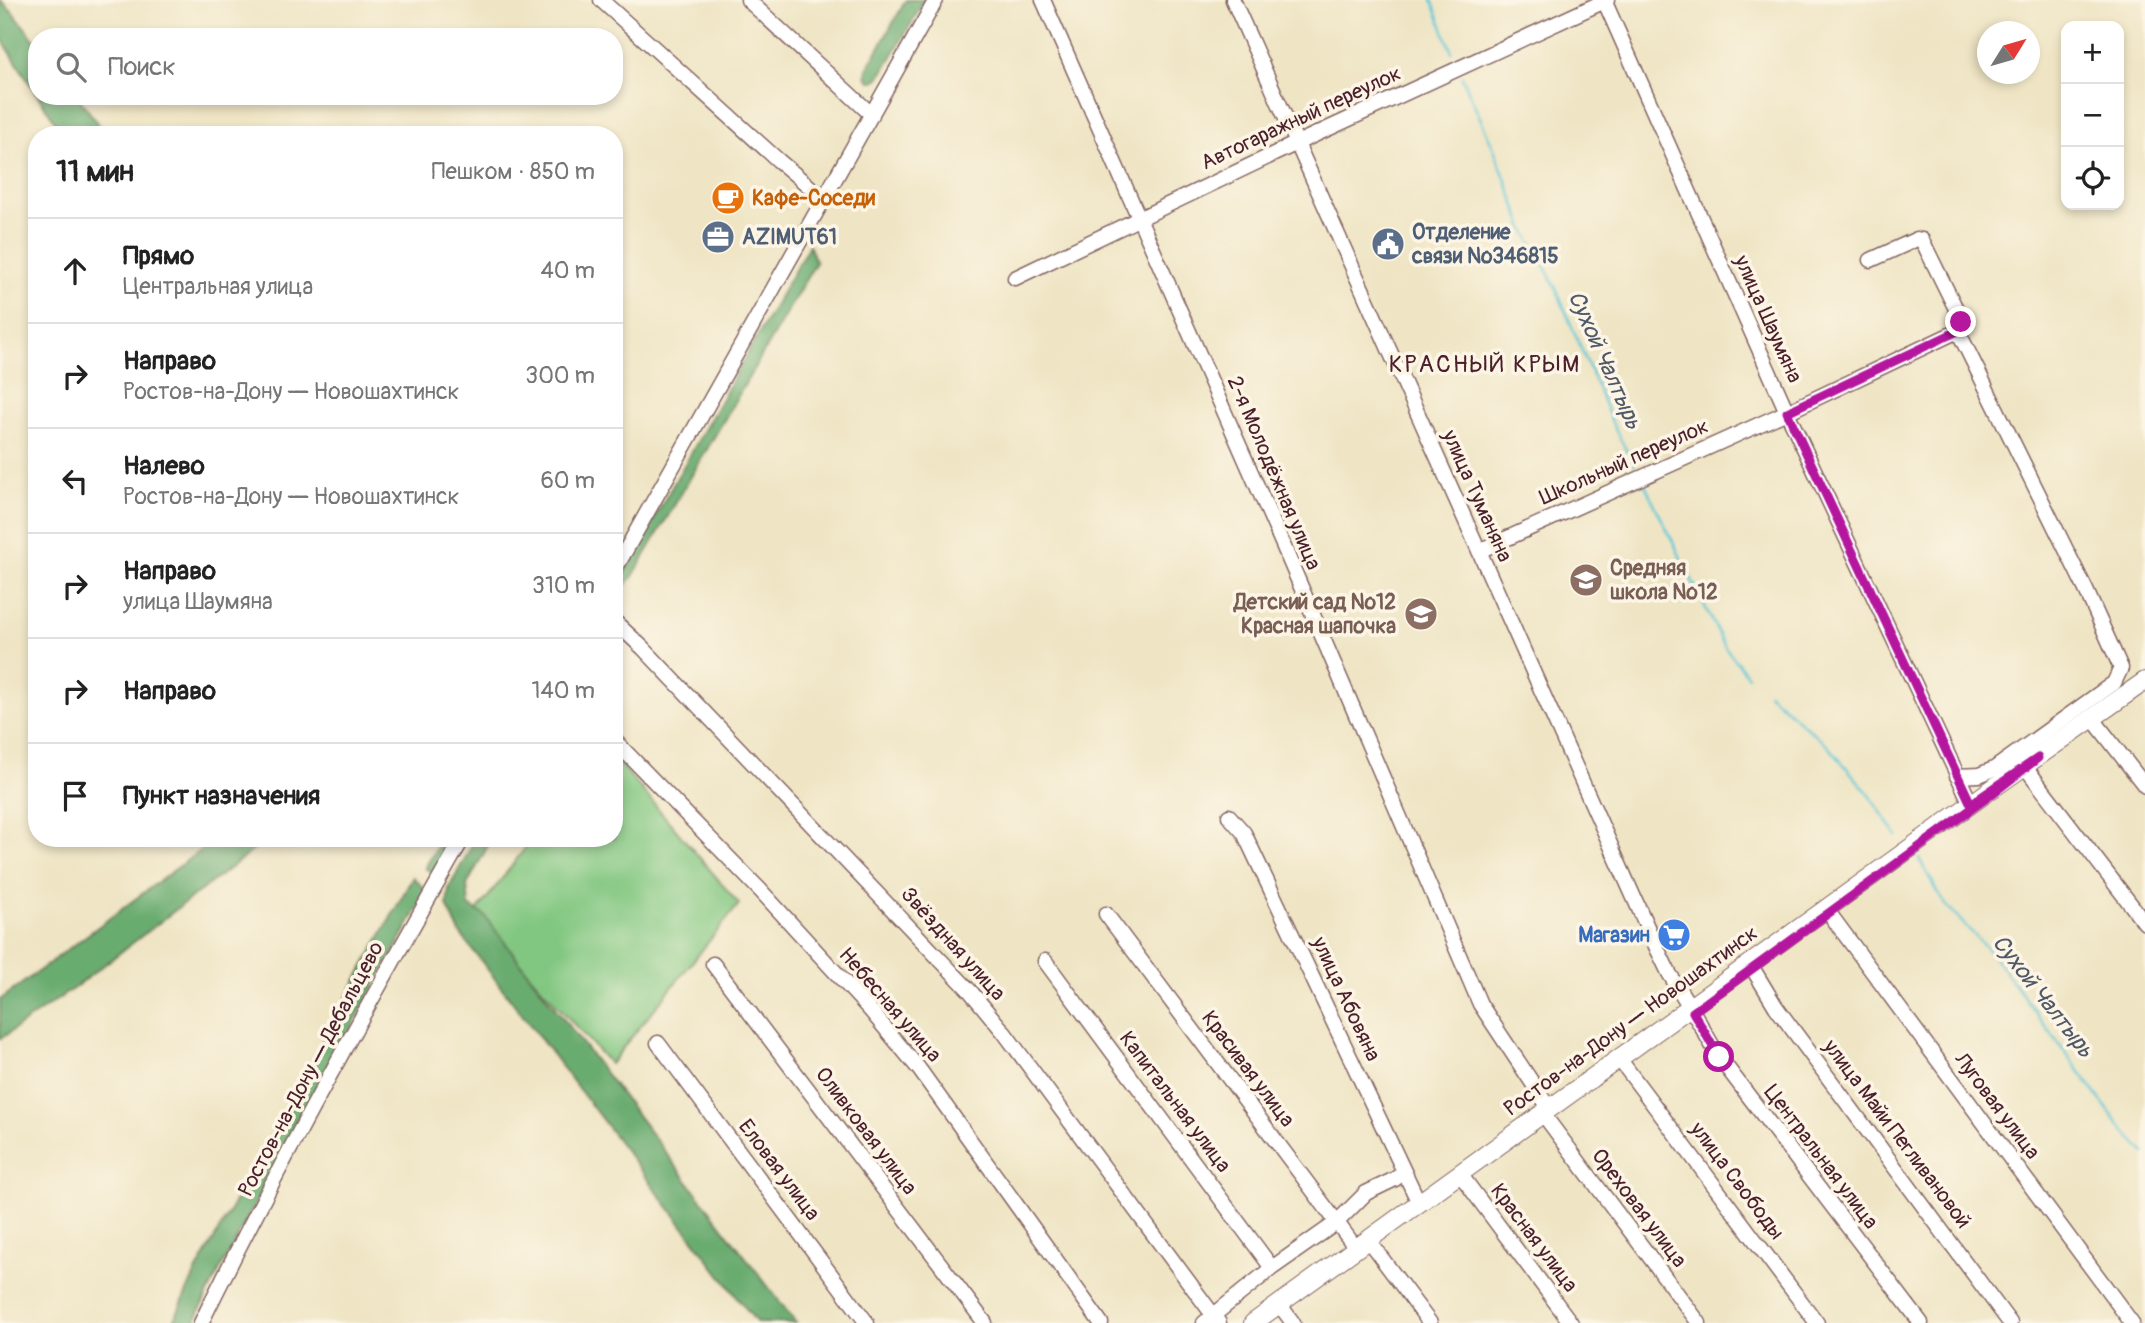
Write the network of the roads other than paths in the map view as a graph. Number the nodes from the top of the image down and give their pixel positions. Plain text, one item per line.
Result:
1 (601, 0) edge
2 (748, 0) edge
3 (936, 0) edge
4 (1043, 0) edge
5 (1233, 0) edge
6 (1605, 0) edge
7 (872, 116) junction
8 (1297, 143) junction
9 (823, 198) junction
10 (1140, 217) junction
11 (1871, 260) dead end
12 (1015, 278) dead end
13 (1958, 331) junction
14 (1787, 412) junction
15 (1479, 551) junction
16 (623, 555) edge
17 (623, 629) edge
18 (2145, 681) edge
19 (2093, 719) junction
20 (623, 749) edge
21 (2032, 763) junction
22 (1958, 776) junction
23 (2145, 786) edge
24 (1971, 804) junction
25 (1229, 816) dead end
26 (458, 847) edge
27 (1829, 913) junction
28 (1106, 914) dead end
29 (2145, 923) edge
30 (1045, 961) dead end
31 (713, 964) dead end
32 (1753, 969) junction
33 (1691, 1009) junction
34 (658, 1042) dead end
35 (1623, 1064) junction
36 (1547, 1113) junction
37 (1404, 1171) junction
38 (1463, 1178) junction
39 (1419, 1203) junction
40 (1336, 1223) junction
41 (1364, 1246) junction
42 (1272, 1268) junction
43 (1282, 1308) junction
44 (1213, 1321) edge
45 (201, 1323) edge
46 (867, 1323) edge
47 (985, 1323) edge
48 (1101, 1323) edge
49 (1253, 1323) edge
50 (1261, 1323) edge
51 (1293, 1323) edge
52 (1430, 1323) edge
53 (1571, 1323) edge
54 (1699, 1323) edge
55 (1817, 1323) edge
56 (1921, 1323) edge
57 (2010, 1323) edge
58 (2132, 1323) edge

1 - 9 street
2 - 7 street
3 - 7 street
4 - 10 street, 2-я Молодёжная улица
5 - 8 street, улица Туманяна
6 - 8 street, Автогаражный переулок
6 - 14 street, улица Шаумяна
7 - 9 street
8 - 10 street, Автогаражный переулок
8 - 15 street, улица Туманяна
9 - 16 street
10 - 12 street, Автогаражный переулок
10 - 36 street, 2-я Молодёжная улица
11 - 13 street
13 - 14 street, Школьный переулок
13 - 22 street
14 - 15 street, Школьный переулок
14 - 22 street, улица Шаумяна
15 - 33 street, улица Туманяна
17 - 44 street, Звёздная улица
18 - 19 main road, Ростов-на-Дону — Новошахтинск
19 - 21 main road, Ростов-на-Дону — Новошахтинск
19 - 23 street
20 - 48 street, Небесная улица
21 - 24 main road, Ростов-на-Дону — Новошахтинск
21 - 27 main road, Ростов-на-Дону — Новошахтинск
21 - 29 street
22 - 24 street, улица Шаумяна
24 - 33 main road, Ростов-на-Дону — Новошахтинск
25 - 37 street, улица Абовяна
26 - 45 street, Ростов-на-Дону — Дебальцево
27 - 32 main road, Ростов-на-Дону — Новошахтинск
27 - 58 street, Луговая улица
28 - 40 street, Красивая улица
30 - 42 street, Капитальная улица
31 - 47 street, Оливковая улица
32 - 33 main road, Ростов-на-Дону — Новошахтинск
32 - 57 street, улица Майи Пегливановой
33 - 35 main road, Ростов-на-Дону — Новошахтинск
33 - 36 main road, Ростов-на-Дону — Новошахтинск
33 - 56 street, Центральная улица
34 - 46 street, Еловая улица
35 - 36 main road, Ростов-на-Дону — Новошахтинск
35 - 55 street, улица Свободы
36 - 38 main road, Ростов-на-Дону — Новошахтинск
36 - 39 main road, Ростов-на-Дону — Новошахтинск
36 - 54 street, Ореховая улица
37 - 39 street, улица Абовяна
37 - 40 street
38 - 41 main road, Ростов-на-Дону — Новошахтинск
38 - 53 street, Красная улица
39 - 41 main road, Ростов-на-Дону — Новошахтинск
40 - 41 street, Красивая улица
40 - 42 street
41 - 43 main road, Ростов-на-Дону — Новошахтинск
41 - 49 main road, Ростов-на-Дону — Новошахтинск
41 - 52 street, Красивая улица
42 - 44 street
43 - 50 main road, Ростов-на-Дону — Новошахтинск
43 - 51 street

